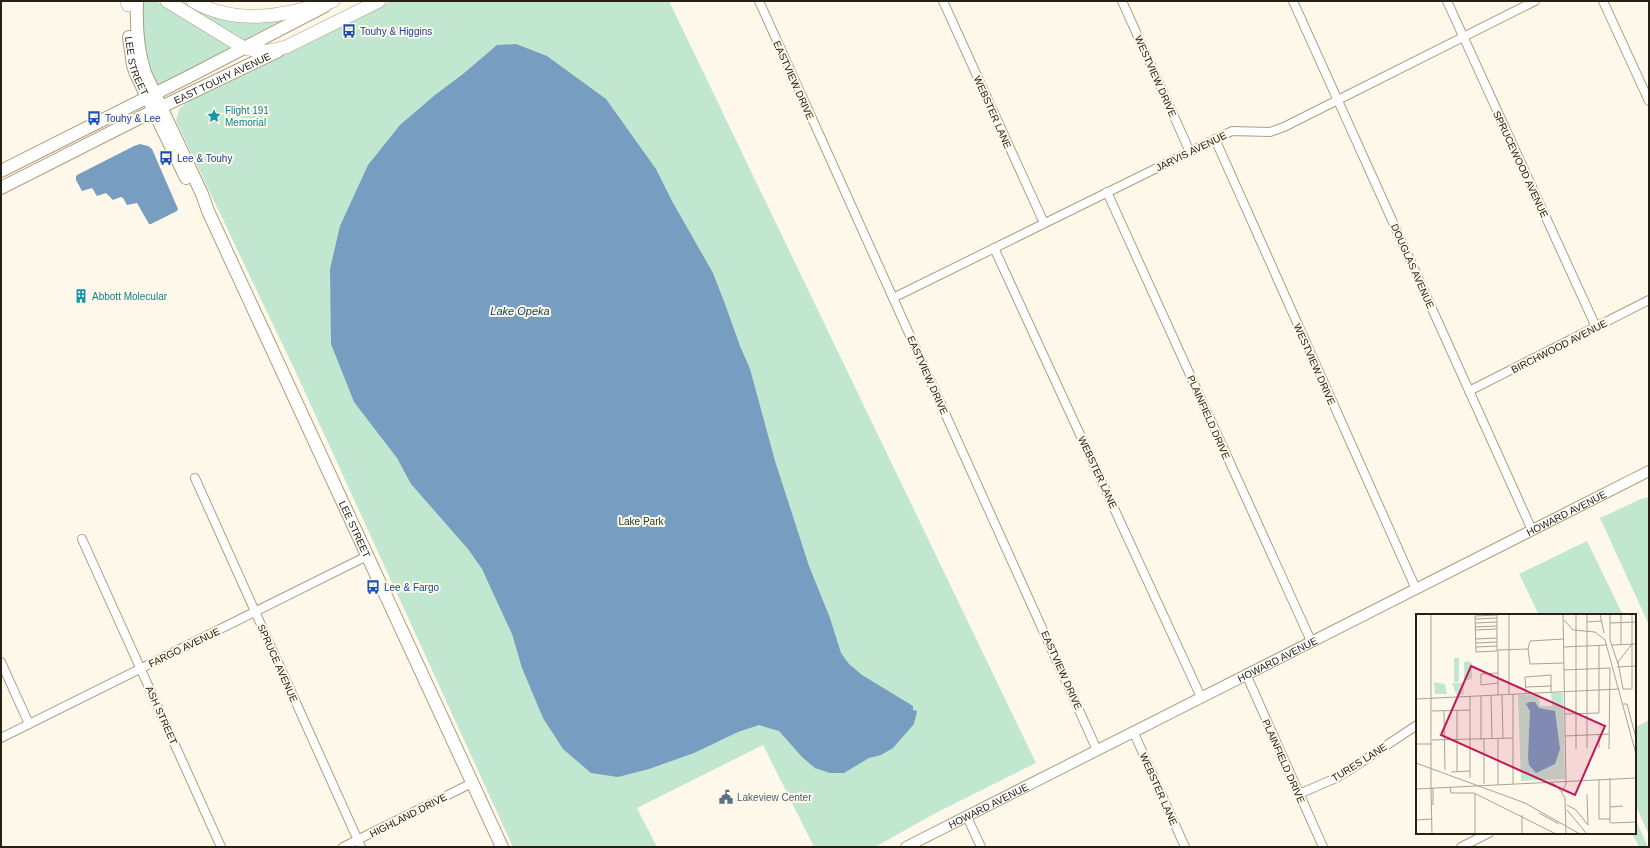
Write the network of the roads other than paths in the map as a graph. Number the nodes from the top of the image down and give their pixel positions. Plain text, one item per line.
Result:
1 (167, 1) edge
2 (193, 1) edge
3 (334, 1) edge
4 (379, 1) edge
5 (758, 1) edge
6 (943, 1) edge
7 (1122, 1) edge
8 (1293, 1) edge
9 (1447, 1) edge
10 (1535, 1) edge
11 (1603, 1) edge
12 (130, 2) edge
13 (1462, 37) junction
14 (286, 47) junction
15 (244, 48) junction
16 (136, 74) junction
17 (151, 96) junction
18 (1338, 100) junction
19 (1649, 101) edge
20 (129, 107) junction
21 (157, 109) junction
22 (1215, 139) junction
23 (1190, 152) junction
24 (1, 171) edge
25 (1, 188) edge
26 (1107, 192) junction
27 (1044, 223) junction
28 (994, 248) junction
29 (893, 298) junction
30 (1649, 300) edge
31 (1596, 327) junction
32 (1469, 391) junction
33 (1649, 471) edge
34 (195, 478) dead end
35 (1532, 530) junction
36 (82, 539) dead end
37 (367, 556) junction
38 (1416, 589) junction
39 (256, 612) junction
40 (1311, 641) junction
41 (1, 662) edge
42 (141, 669) junction
43 (1246, 674) junction
44 (1201, 697) junction
45 (28, 724) junction
46 (1416, 726) edge
47 (1133, 731) junction
48 (1, 738) edge
49 (1097, 750) junction
50 (472, 783) junction
51 (1300, 794) junction
52 (967, 817) junction
53 (1486, 834) edge
54 (359, 843) edge
55 (221, 847) edge
56 (343, 847) edge
57 (502, 847) edge
58 (906, 847) edge
59 (981, 847) edge
60 (1185, 847) edge
61 (1323, 847) edge
62 (1461, 847) edge

1 - 15 main road
2 - 3 main road
3 - 15 main road, EAST TOUHY AVENUE
4 - 14 main road, EAST TOUHY AVENUE
5 - 29 street, EASTVIEW DRIVE
6 - 27 street, WEBSTER LANE
7 - 23 street, WESTVIEW DRIVE
8 - 18 street, DOUGLAS AVENUE
9 - 13 street, SPRUCEWOOD AVENUE
10 - 13 street, JARVIS AVENUE
11 - 19 street
12 - 16 main road, LEE STREET
12 - 17 main road, LEE STREET
13 - 18 street, JARVIS AVENUE
13 - 31 street, SPRUCEWOOD AVENUE
14 - 15 main road
14 - 21 main road, EAST TOUHY AVENUE
15 - 17 main road, EAST TOUHY AVENUE
16 - 17 main road, LEE STREET
16 - 20 main road
17 - 20 main road, EAST TOUHY AVENUE
17 - 21 main road, LEE STREET
18 - 22 street, JARVIS AVENUE
18 - 32 street, DOUGLAS AVENUE
20 - 24 main road, EAST TOUHY AVENUE
21 - 25 main road, EAST TOUHY AVENUE
21 - 37 main road, LEE STREET
22 - 23 street, JARVIS AVENUE
22 - 38 street, WESTVIEW DRIVE
23 - 26 street, JARVIS AVENUE
26 - 27 street, JARVIS AVENUE
26 - 40 street, PLAINFIELD DRIVE
27 - 28 street, JARVIS AVENUE
28 - 29 street, JARVIS AVENUE
28 - 44 street, WEBSTER LANE
29 - 49 street, EASTVIEW DRIVE
30 - 31 street, BIRCHWOOD AVENUE
31 - 32 street, BIRCHWOOD AVENUE
32 - 35 street, DOUGLAS AVENUE
33 - 35 street, HOWARD AVENUE
34 - 39 street, SPRUCE AVENUE
35 - 38 street, HOWARD AVENUE
36 - 42 street, ASH STREET
37 - 39 street, FARGO AVENUE
37 - 50 main road, LEE STREET
38 - 40 street, HOWARD AVENUE
39 - 42 street, FARGO AVENUE
39 - 54 street, SPRUCE AVENUE
40 - 43 street, HOWARD AVENUE
41 - 45 street
42 - 45 street, FARGO AVENUE
42 - 55 street, ASH STREET
43 - 44 street, HOWARD AVENUE
43 - 51 street, PLAINFIELD DRIVE
44 - 47 street, HOWARD AVENUE
45 - 48 street, FARGO AVENUE
46 - 51 street, TURES LANE
47 - 49 street, HOWARD AVENUE
47 - 60 street, WEBSTER LANE
49 - 52 street, HOWARD AVENUE
50 - 54 street, HIGHLAND DRIVE
50 - 57 main road, LEE STREET
51 - 61 street, PLAINFIELD DRIVE
52 - 58 street, HOWARD AVENUE
52 - 59 street
53 - 62 street
54 - 56 street, HIGHLAND DRIVE

